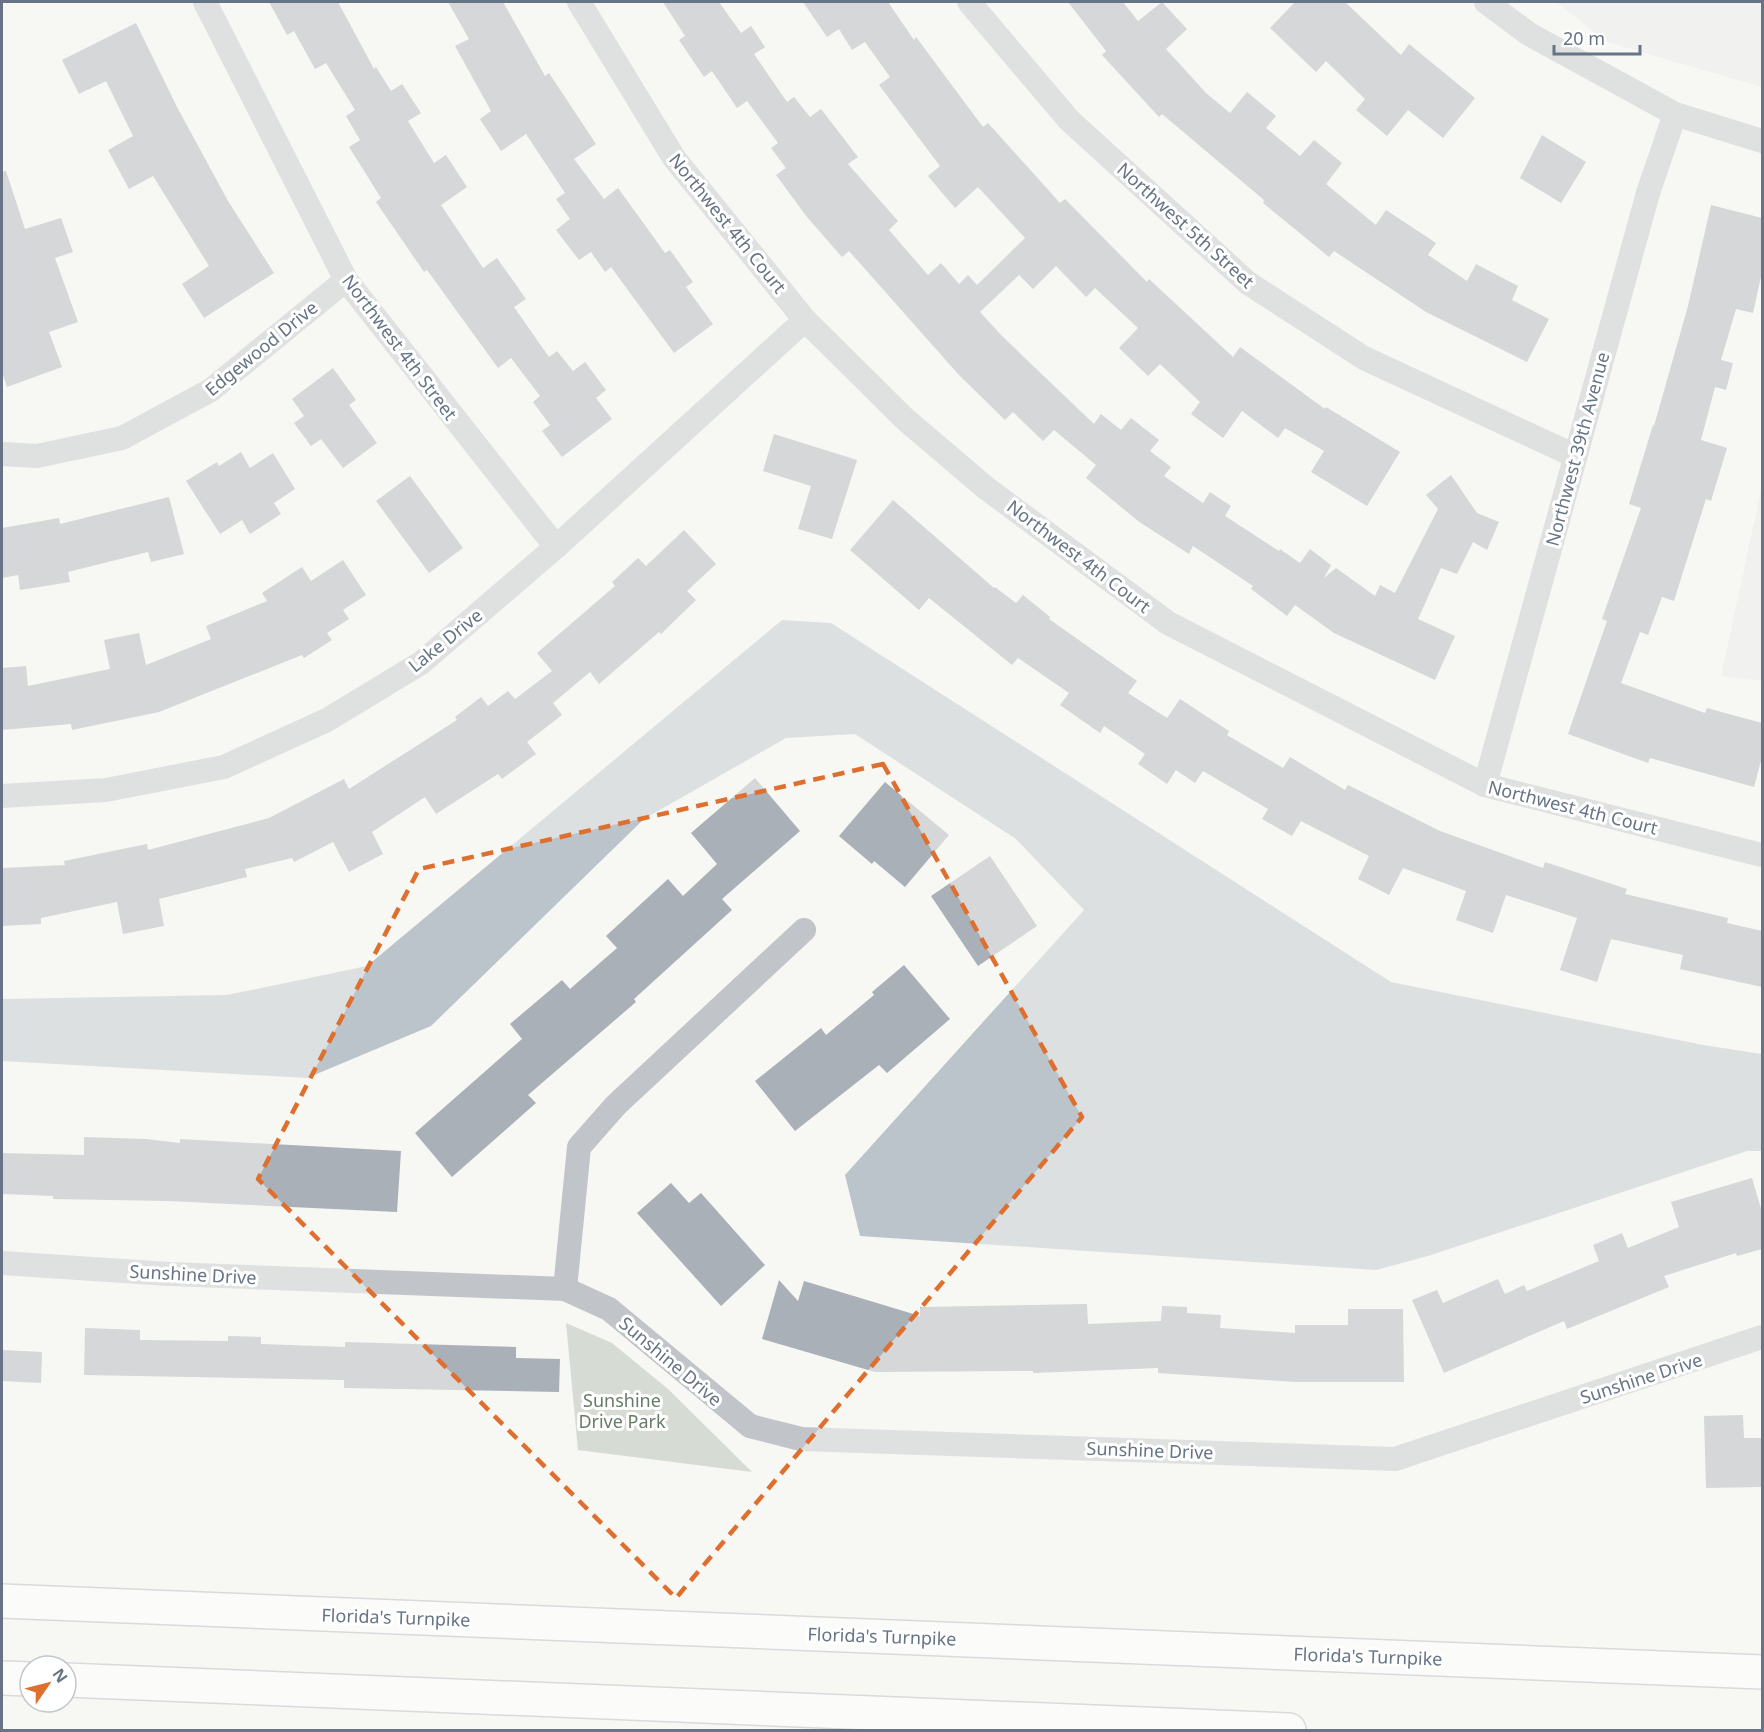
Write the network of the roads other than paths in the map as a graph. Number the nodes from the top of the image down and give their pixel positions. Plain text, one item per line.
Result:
1 (205, 2) edge
2 (579, 2) edge
3 (969, 2) edge
4 (1486, 2) edge
5 (1675, 114) junction
6 (1762, 141) edge
7 (346, 280) junction
8 (805, 320) junction
9 (2, 454) edge
10 (1575, 456) junction
11 (556, 547) junction
12 (1485, 785) junction
13 (2, 796) edge
14 (1762, 855) edge
15 (804, 930) dead end
16 (2, 1263) edge
17 (565, 1289) junction
18 (1762, 1337) edge
19 (2, 1601) edge
20 (1762, 1672) edge
21 (2, 1678) edge
22 (18, 1679) edge
23 (78, 1681) edge
24 (1289, 1731) edge

1 - 7 street, Northwest 4th Street
2 - 8 street, Northwest 4th Court
3 - 10 street, Northwest 5th Street
4 - 5 street
5 - 6 street
5 - 10 street, Northwest 39th Avenue
7 - 9 street, Edgewood Drive
7 - 11 street, Northwest 4th Street
8 - 11 street, Lake Drive
8 - 12 street, Northwest 4th Court
10 - 12 street, Northwest 39th Avenue
11 - 13 street, Lake Drive
12 - 14 street, Northwest 4th Court
15 - 17 street
16 - 17 street, Sunshine Drive
17 - 18 street, Sunshine Drive
19 - 20 highway, Florida's Turnpike
21 - 22 highway
23 - 24 highway

